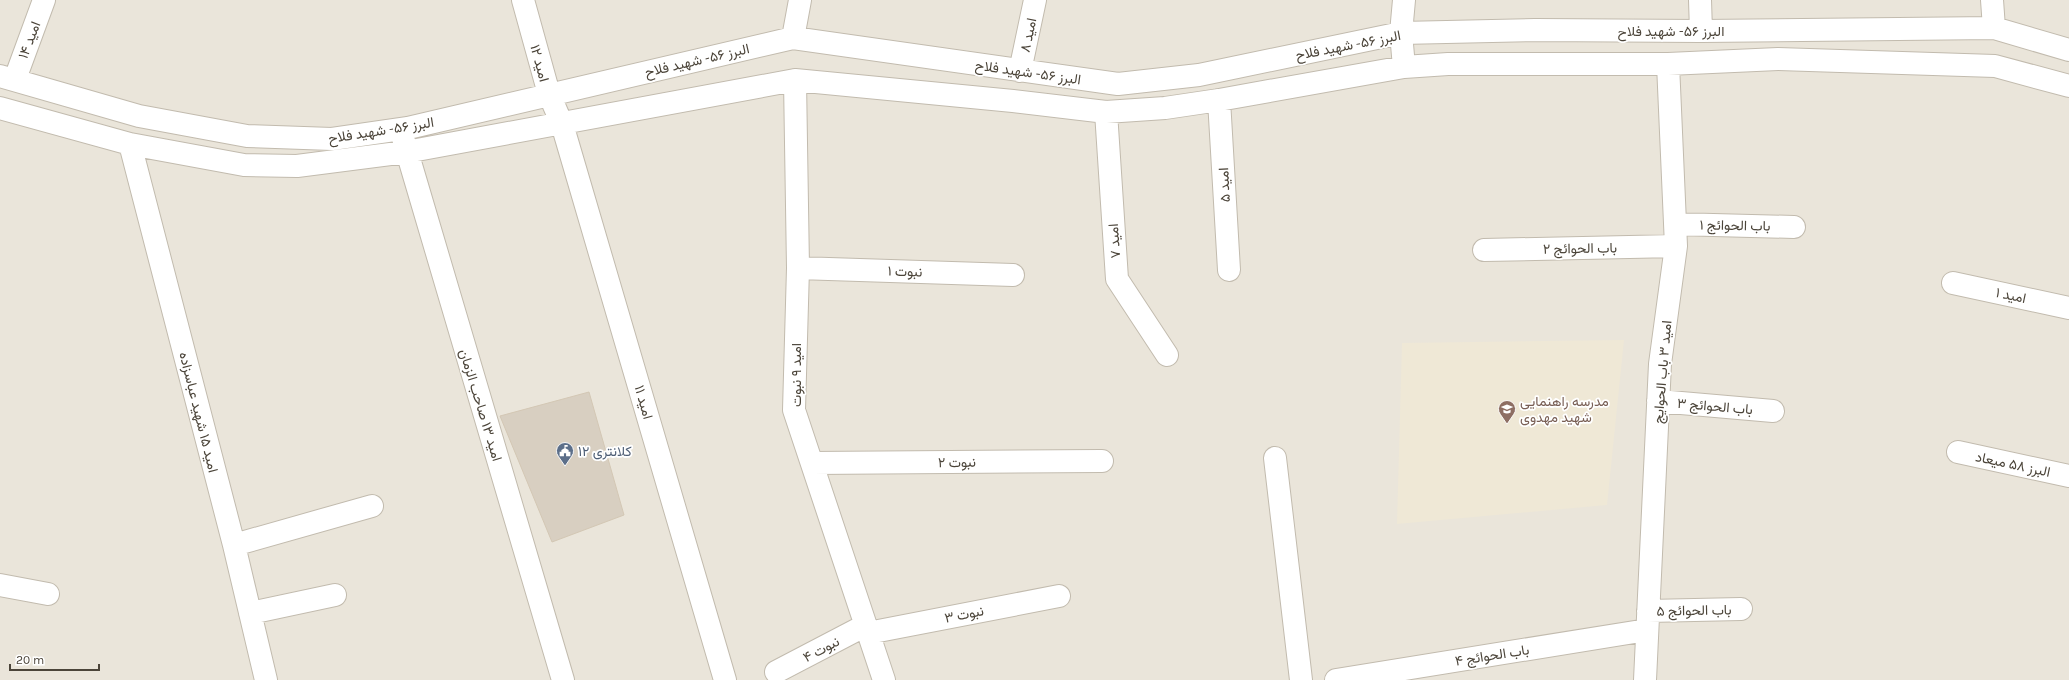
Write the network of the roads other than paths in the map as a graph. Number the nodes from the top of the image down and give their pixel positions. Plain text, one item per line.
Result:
1 (44, 0) edge
2 (523, 0) edge
3 (800, 0) edge
4 (1035, 0) edge
5 (1404, 0) edge
6 (1700, 0) edge
7 (1992, 0) edge
8 (1994, 28) junction
9 (1701, 31) junction
10 (1401, 33) junction
11 (793, 38) junction
12 (2069, 50) edge
13 (1668, 64) junction
14 (1404, 67) junction
15 (1020, 71) junction
16 (7, 78) edge
17 (794, 80) junction
18 (2069, 86) edge
19 (549, 94) junction
20 (1219, 100) junction
21 (0, 108) edge
22 (1106, 112) junction
23 (562, 124) junction
24 (402, 130) junction
25 (130, 144) junction
26 (406, 152) junction
27 (1675, 224) junction
28 (1794, 226) dead end
29 (1676, 246) junction
30 (1484, 250) dead end
31 (798, 268) junction
32 (1229, 270) dead end
33 (1013, 275) dead end
34 (1953, 283) dead end
35 (2069, 308) edge
36 (1167, 355) dead end
37 (1658, 401) junction
38 (1773, 411) dead end
39 (1958, 452) dead end
40 (1275, 458) dead end
41 (1102, 461) dead end
42 (812, 463) junction
43 (2069, 476) edge
44 (372, 506) dead end
45 (234, 545) junction
46 (0, 585) edge
47 (48, 594) dead end
48 (335, 595) dead end
49 (1059, 596) dead end
50 (1740, 609) dead end
51 (250, 613) junction
52 (1648, 620) junction
53 (867, 629) junction
54 (776, 672) dead end
55 (266, 680) edge
56 (564, 680) edge
57 (725, 680) edge
58 (884, 680) edge
59 (1301, 680) edge
60 (1336, 680) edge
61 (1645, 680) edge

1 - 16 street, امید ۱۴
2 - 19 street, امید ۱۲
3 - 11 street
4 - 15 street, امید ۸
5 - 10 street
6 - 9 street
7 - 8 street
8 - 9 street, البرز ۵۶- شهید فلاح
8 - 12 street, البرز ۵۶- شهید فلاح
9 - 10 street, البرز ۵۶- شهید فلاح
10 - 14 street
10 - 15 street, البرز ۵۶- شهید فلاح
11 - 15 street, البرز ۵۶- شهید فلاح
11 - 19 street, البرز ۵۶- شهید فلاح
13 - 14 street, البرز ۵۶- شهید فلاح
13 - 18 street, البرز ۵۶- شهید فلاح
13 - 27 street, امید ۳ باب الحوایج
14 - 20 street, البرز ۵۶- شهید فلاح
16 - 24 street, البرز ۵۶- شهید فلاح
17 - 22 street, البرز ۵۶- شهید فلاح
17 - 23 street, البرز ۵۶- شهید فلاح
17 - 31 street, امید ۹ نبوت
19 - 23 street, امید ۱۲
19 - 24 street, البرز ۵۶- شهید فلاح
20 - 22 street, البرز ۵۶- شهید فلاح
20 - 32 street, امید ۵
21 - 25 street, البرز ۵۶- شهید فلاح
22 - 36 street, امید ۷
23 - 26 street, البرز ۵۶- شهید فلاح
23 - 57 street, امید ۱۱
24 - 26 street, امید ۱۳ صاحب الزمان
25 - 26 street, البرز ۵۶- شهید فلاح
25 - 45 street, امید ۱۵ شهید عباسزاده
26 - 56 street, امید ۱۳ صاحب الزمان
27 - 28 street, باب الحوائج ۱
27 - 29 street, امید ۳ باب الحوایج
29 - 30 street, باب الحوائج ۲
29 - 37 street, امید ۳ باب الحوایج
31 - 33 street, نبوت ۱
31 - 42 street, امید ۹ نبوت
34 - 35 street, امید ۱
37 - 38 street, باب الحوائج ۳
37 - 52 street, امید ۳ باب الحوایج
39 - 43 street, البرز ۵۸ میعاد
40 - 59 street
41 - 42 street, نبوت ۲
42 - 53 street, امید ۹ نبوت
44 - 45 street
45 - 51 street, امید ۱۵ شهید عباسزاده
46 - 47 street
48 - 51 street
49 - 53 street, نبوت ۳
50 - 52 street, باب الحوائج ۵
51 - 55 street, امید ۱۵ شهید عباسزاده
52 - 60 street, باب الحوائج ۴
52 - 61 street, امید ۳ باب الحوایج
53 - 54 street, نبوت ۴
53 - 58 street, امید ۹ نبوت

